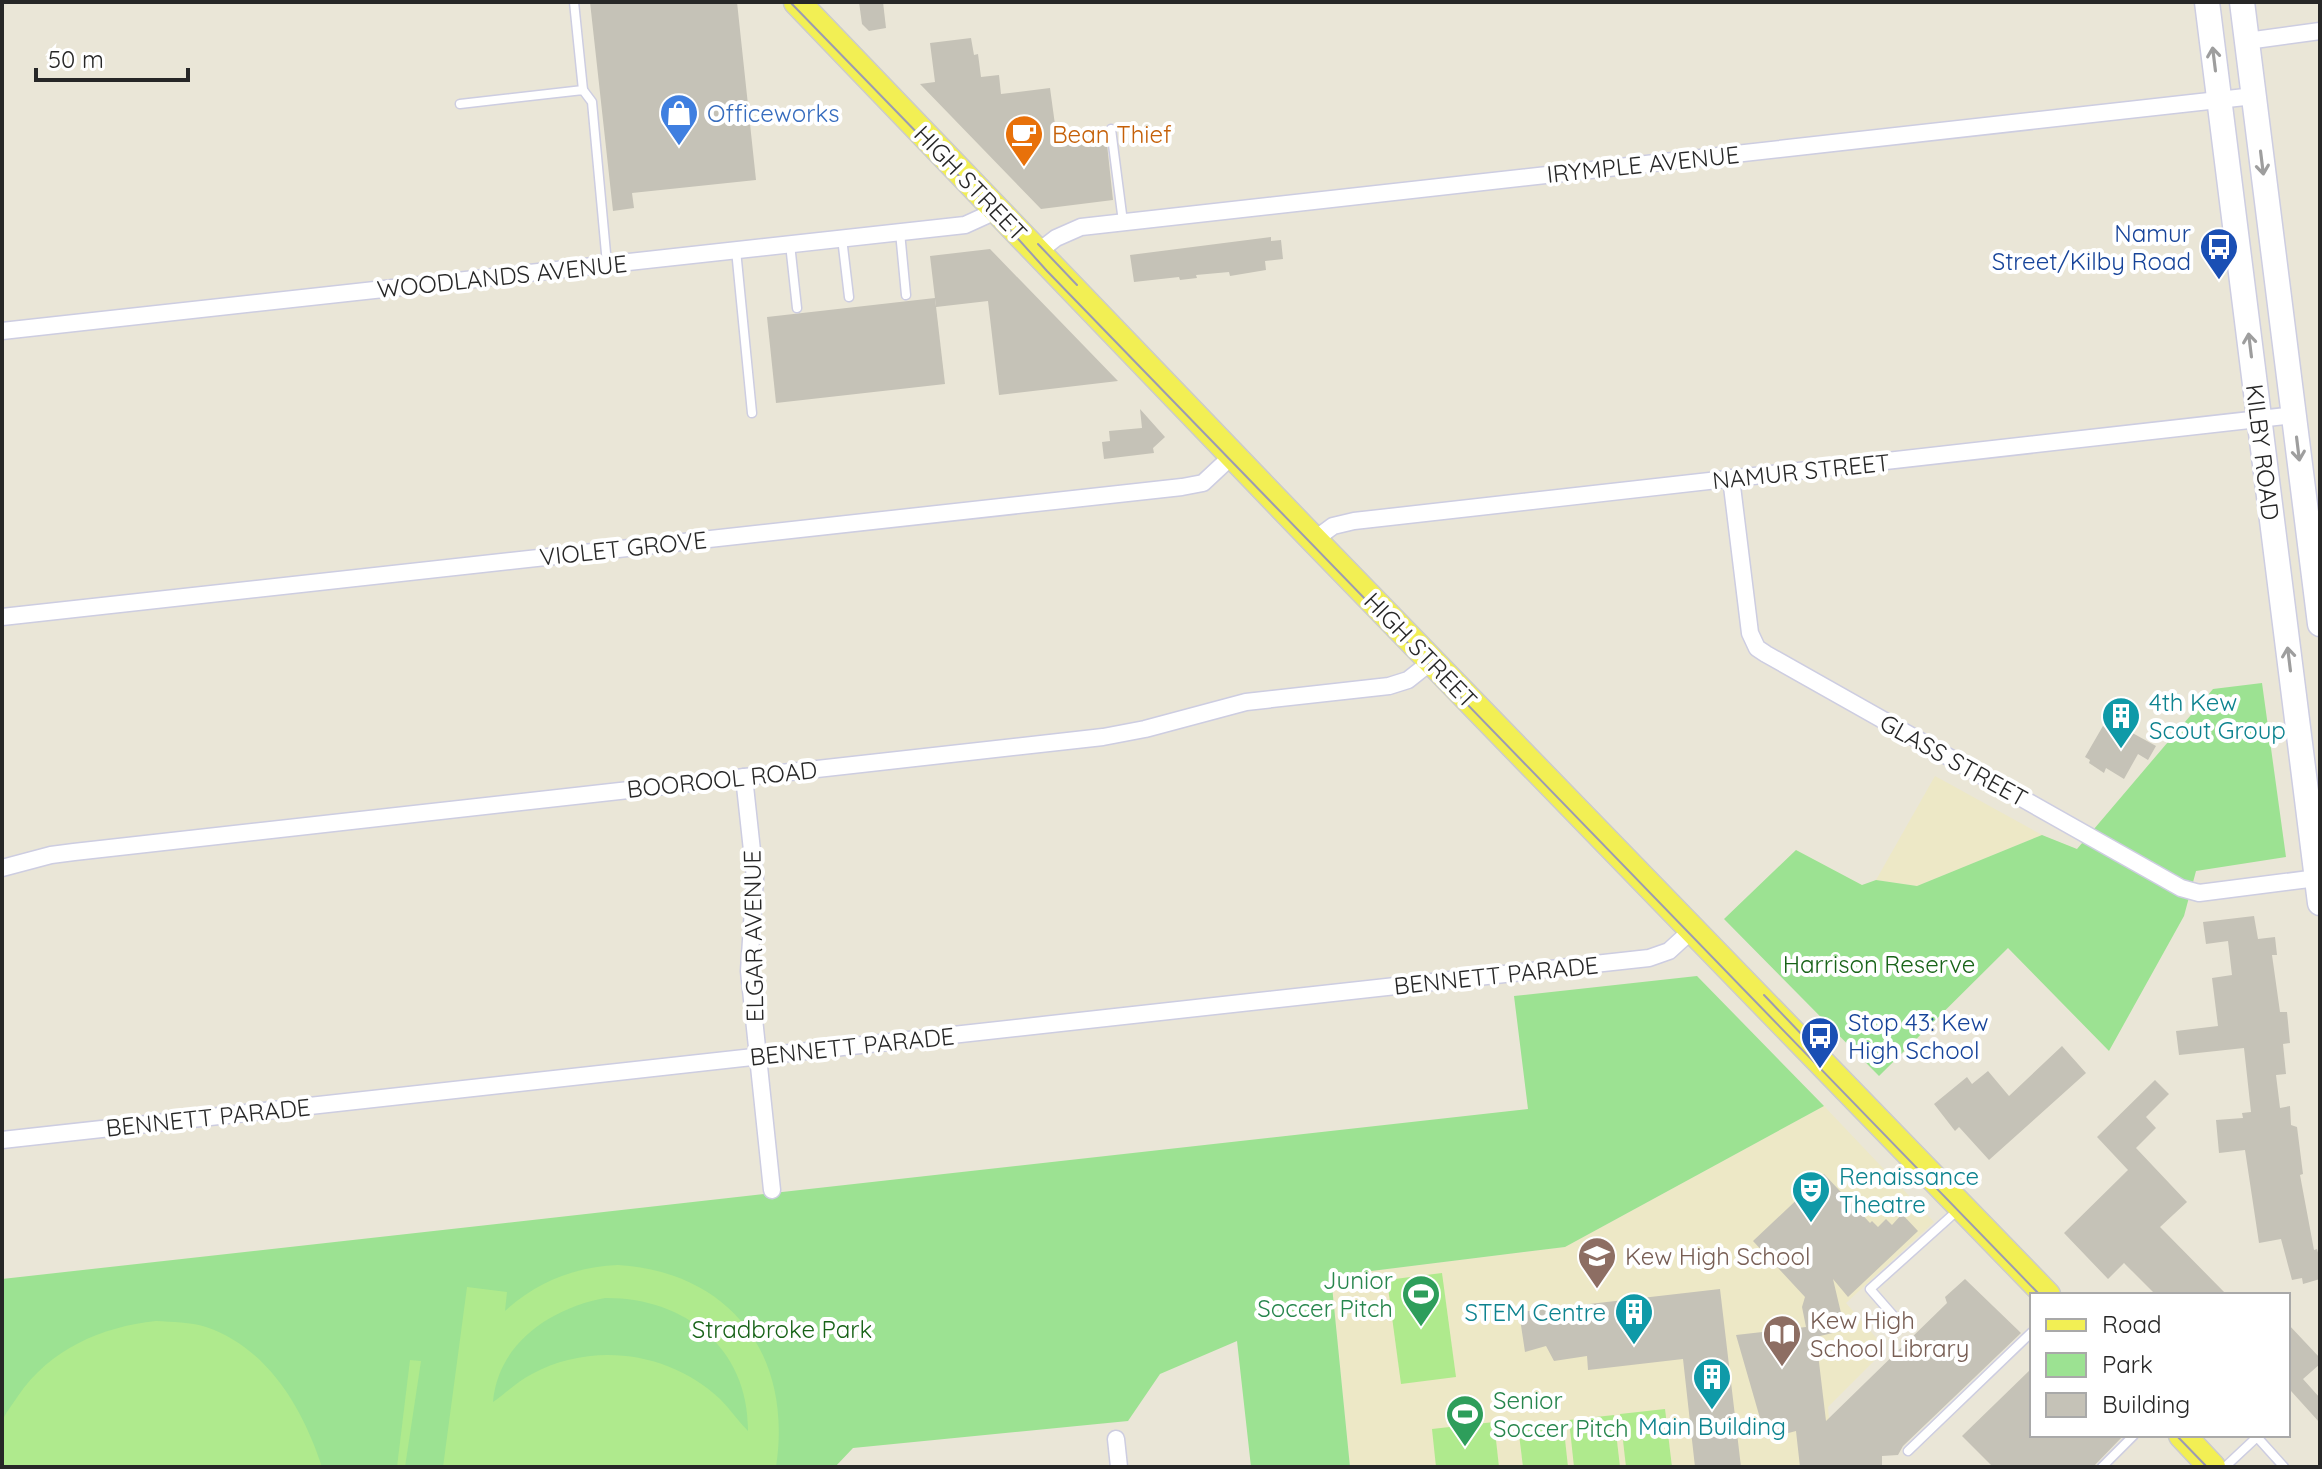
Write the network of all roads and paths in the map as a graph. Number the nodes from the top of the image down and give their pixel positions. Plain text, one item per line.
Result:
1 (574, 2) edge
2 (797, 2) edge
3 (2207, 2) edge
4 (2242, 2) edge
5 (2320, 31) edge
6 (2247, 41) junction
7 (583, 90) junction
8 (2254, 96) junction
9 (2219, 100) junction
10 (460, 104) dead end
11 (1111, 129) dead end
12 (998, 210) junction
13 (1123, 222) junction
14 (900, 232) junction
15 (842, 237) junction
16 (790, 243) junction
17 (736, 249) junction
18 (1038, 252) junction
19 (607, 264) junction
20 (906, 295) dead end
21 (849, 297) dead end
22 (797, 308) dead end
23 (2, 331) edge
24 (752, 413) dead end
25 (2294, 415) junction
26 (2259, 420) junction
27 (1233, 455) junction
28 (1731, 478) junction
29 (1314, 540) junction
30 (2, 617) edge
31 (2320, 624) edge
32 (1432, 661) junction
33 (2311, 760) edge
34 (744, 777) junction
35 (2, 868) edge
36 (2317, 878) junction
37 (2320, 903) edge
38 (1692, 930) junction
39 (757, 1057) junction
40 (2, 1140) edge
41 (772, 1190) dead end
42 (1961, 1206) junction
43 (2045, 1293) edge
44 (1898, 1321) dead end
45 (2030, 1334) edge
46 (2132, 1437) edge
47 (2184, 1437) edge
48 (1116, 1439) dead end
49 (1908, 1451) dead end
50 (1119, 1467) edge
51 (2102, 1467) edge
52 (2212, 1467) edge
53 (2225, 1467) edge
54 (2284, 1467) edge

1 - 7 lane
2 - 12 main road, HIGH STREET
9 -> 3 street, KILBY ROAD
4 - 6 street, KILBY ROAD
5 - 6 street
6 - 8 street, KILBY ROAD
7 - 10 lane
7 - 19 lane
8 - 9 street, IRYMPLE AVENUE
8 -> 25 street, KILBY ROAD
9 - 13 street, IRYMPLE AVENUE
26 -> 9 street, KILBY ROAD
11 - 13 lane
12 - 14 street, WOODLANDS AVENUE
12 - 18 main road, HIGH STREET
13 - 18 street, IRYMPLE AVENUE
14 - 15 street, WOODLANDS AVENUE
14 - 20 lane
15 - 16 street, WOODLANDS AVENUE
15 - 21 lane
16 - 17 street, WOODLANDS AVENUE
16 - 22 lane
17 - 19 street, WOODLANDS AVENUE
17 - 24 lane
18 - 27 main road, HIGH STREET
19 - 23 street, WOODLANDS AVENUE
25 - 26 street, NAMUR STREET
25 -> 31 street, KILBY ROAD
26 - 28 street, NAMUR STREET
33 -> 26 street, KILBY ROAD
27 - 29 main road, HIGH STREET
27 - 30 street, VIOLET GROVE
28 - 29 street, NAMUR STREET
28 - 36 street, GLASS STREET
29 - 32 main road, HIGH STREET
32 - 34 street, BOOROOL ROAD
32 - 38 main road, HIGH STREET
33 - 36 street, KILBY ROAD
34 - 35 street, BOOROOL ROAD
34 - 39 street, ELGAR AVENUE
36 - 37 street, KILBY ROAD
38 - 39 street, BENNETT PARADE
38 - 42 main road, HIGH STREET
39 - 40 street, BENNETT PARADE
39 - 41 street, ELGAR AVENUE
42 - 43 main road, HIGH STREET
42 - 44 lane
45 - 49 lane
46 - 51 lane
47 - 52 main road
48 - 50 street
53 - 54 lane

